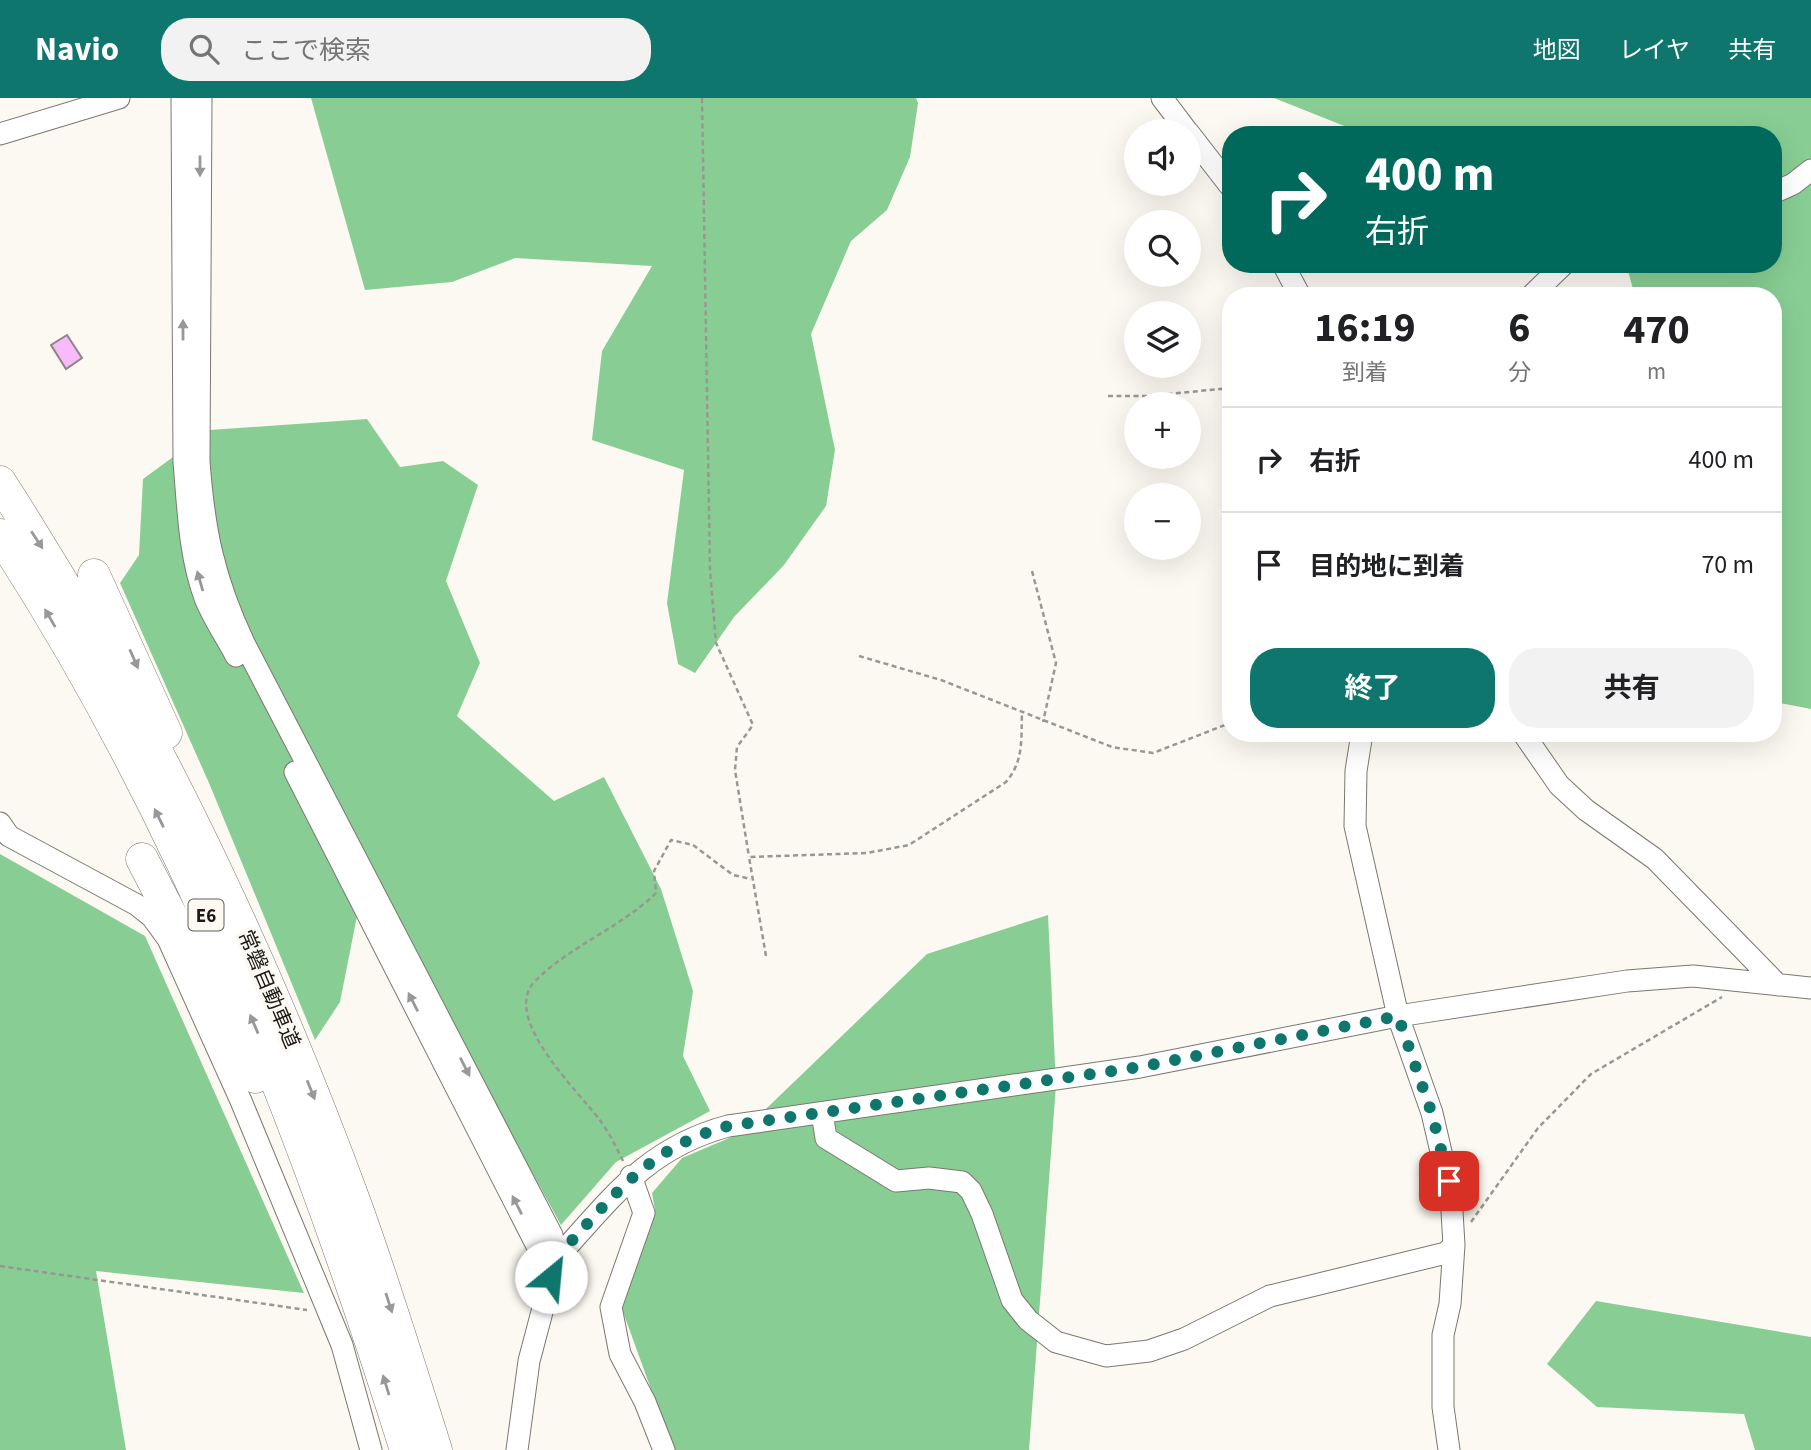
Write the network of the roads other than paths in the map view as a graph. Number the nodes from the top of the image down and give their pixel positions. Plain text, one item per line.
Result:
1 (119, 98) edge
2 (182, 98) edge
3 (201, 98) edge
4 (1163, 98) edge
5 (1178, 119) edge
6 (0, 134) edge
7 (1201, 149) edge
8 (1811, 170) edge
9 (1222, 176) edge
10 (1782, 189) edge
11 (1555, 273) edge
12 (1540, 287) edge
13 (0, 482) edge
14 (0, 535) edge
15 (94, 575) dead end
16 (1361, 742) edge
17 (1529, 742) edge
18 (0, 823) edge
19 (142, 859) dead end
20 (237, 914) junction
21 (1778, 985) junction
22 (1811, 988) edge
23 (1398, 1016) junction
24 (822, 1113) junction
25 (631, 1176) junction
26 (1454, 1245) junction
27 (556, 1259) junction
28 (365, 1318) junction
29 (371, 1450) edge
30 (406, 1450) edge
31 (436, 1450) edge
32 (517, 1450) edge
33 (664, 1450) edge
34 (1449, 1450) edge

1 - 6 street
27 -> 2 street
3 -> 27 street
4 - 5 street
7 - 9 street
8 - 10 street
11 - 12 street
13 -> 20 highway, 常磐自動車道 / E6
28 -> 14 highway, 常磐自動車道 / E6
15 -> 20 highway
16 - 23 street
17 - 21 street
18 - 29 street
19 - 28 highway
20 -> 31 highway, 常磐自動車道 / E6
21 - 22 street
21 - 23 street
23 - 24 street
23 - 26 street
24 - 25 street
24 - 26 street
25 - 27 street
25 - 33 street
26 - 34 street
27 - 32 street
30 -> 28 highway, 常磐自動車道 / E6

